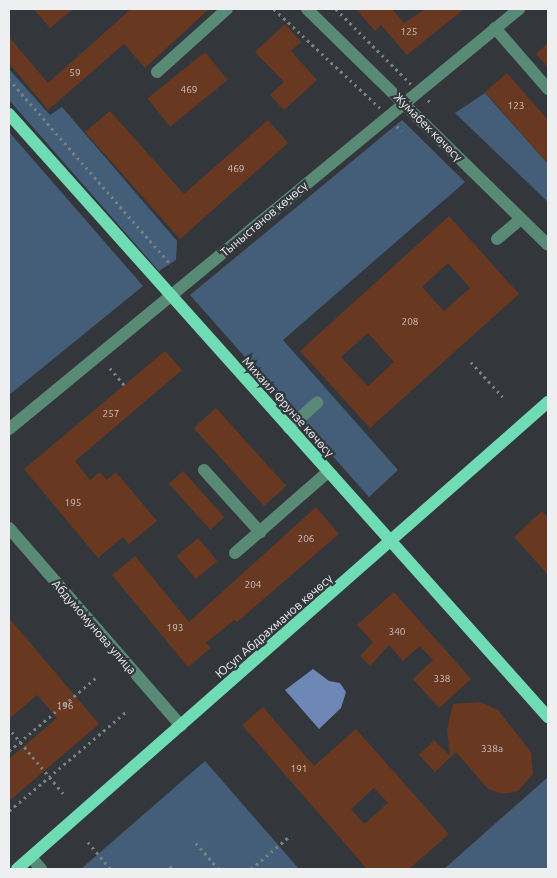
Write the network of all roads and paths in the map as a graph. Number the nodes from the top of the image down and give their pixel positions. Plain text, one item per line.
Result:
1 (226, 9) edge
2 (274, 9) edge
3 (307, 9) edge
4 (336, 9) edge
5 (512, 11) edge
6 (494, 28) junction
7 (157, 72) dead end
8 (9, 79) edge
9 (412, 86) dead end
10 (548, 89) edge
11 (427, 99) dead end
12 (403, 102) junction
13 (432, 104) dead end
14 (380, 108) dead end
15 (9, 114) edge
16 (394, 123) dead end
17 (402, 131) dead end
18 (521, 219) junction
19 (497, 239) dead end
20 (548, 245) edge
21 (171, 265) dead end
22 (171, 297) junction
23 (471, 362) dead end
24 (110, 368) dead end
25 (125, 386) dead end
26 (503, 397) dead end
27 (548, 402) edge
28 (317, 403) dead end
29 (289, 428) junction
30 (9, 429) edge
31 (204, 470) dead end
32 (328, 472) junction
33 (9, 528) edge
34 (260, 532) junction
35 (390, 542) junction
36 (236, 553) dead end
37 (98, 676) dead end
38 (127, 711) dead end
39 (548, 717) edge
40 (180, 726) junction
41 (12, 732) dead end
42 (20, 742) junction
43 (9, 751) edge
44 (49, 776) junction
45 (63, 793) dead end
46 (9, 811) edge
47 (291, 835) dead end
48 (88, 842) dead end
49 (196, 843) dead end
50 (31, 857) junction
51 (170, 866) dead end
52 (17, 869) edge
53 (41, 869) edge
54 (112, 869) edge
55 (172, 869) edge
56 (219, 869) edge
57 (251, 869) edge

1 - 7 street
2 - 14 path
3 - 12 street, Жумабек көчөсү
4 - 9 path
5 - 6 street, Тыныстанов көчөсү
6 - 10 street
6 - 12 street, Тыныстанов көчөсү
8 - 21 path
11 - 13 path
12 - 18 street, Жумабек көчөсү
12 - 22 street, Тыныстанов көчөсү
15 - 22 main road, Михаил Фрунзе көчөсү
16 - 17 path
18 - 19 street
18 - 20 street, Жумабек көчөсү
22 - 29 main road, Михаил Фрунзе көчөсү
22 - 30 street, Тыныстанов көчөсү
23 - 26 path
24 - 25 path
27 - 35 main road, Юсуп Абдрахманов көчөсү
28 - 29 street
29 - 32 main road, Михаил Фрунзе көчөсү
31 - 34 street
32 - 34 street
32 - 35 main road, Михаил Фрунзе көчөсү
33 - 40 street, Абдумомунова улица
34 - 36 street
35 - 39 main road, Михаил Фрунзе көчөсү
35 - 40 main road, Юсуп Абдрахманов көчөсү
37 - 42 path
38 - 44 path
40 - 50 main road, Юсуп Абдрахманов көчөсү
41 - 42 path
42 - 43 path
42 - 44 path
44 - 45 path
44 - 46 path
47 - 57 path
48 - 54 path
49 - 56 path
50 - 52 main road, Юсуп Абдрахманов көчөсү
50 - 53 street
51 - 55 path

